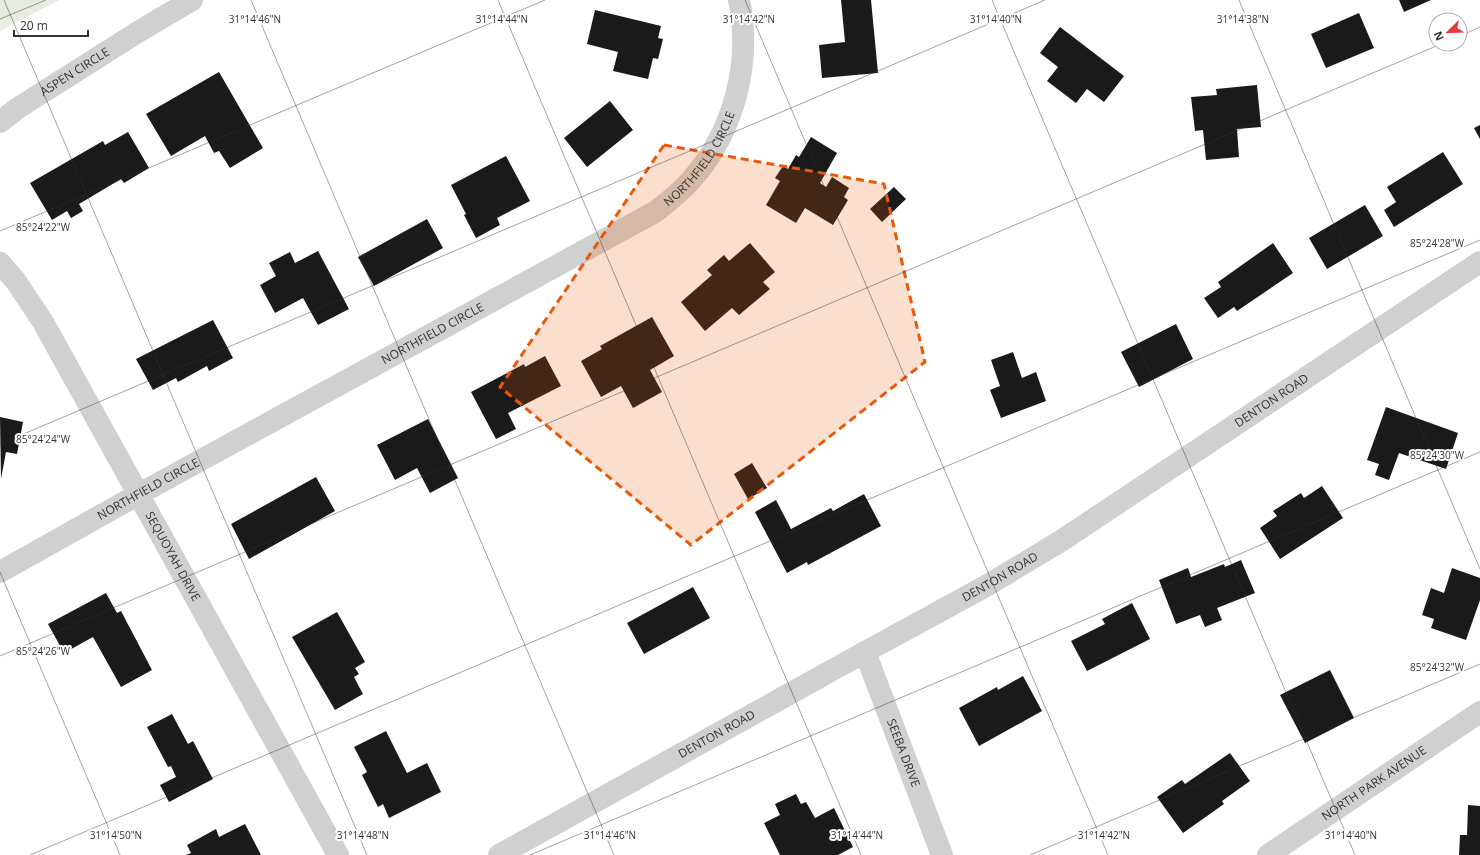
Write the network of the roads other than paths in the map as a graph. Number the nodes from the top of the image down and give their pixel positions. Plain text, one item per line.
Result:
1 (192, 0) edge
2 (739, 0) edge
3 (0, 122) edge
4 (1480, 262) edge
5 (0, 263) edge
6 (139, 494) junction
7 (0, 572) edge
8 (865, 652) junction
9 (1480, 712) edge
10 (509, 852) edge
11 (338, 855) edge
12 (942, 855) edge
13 (1268, 855) edge

1 - 3 street, ASPEN CIRCLE
2 - 6 street, NORTHFIELD CIRCLE
4 - 8 street, DENTON ROAD
5 - 6 street, SEQUOYAH DRIVE
6 - 7 street, NORTHFIELD CIRCLE
6 - 11 street, SEQUOYAH DRIVE
8 - 10 street, DENTON ROAD
8 - 12 street, SEEBA DRIVE
9 - 13 street, NORTH PARK AVENUE

